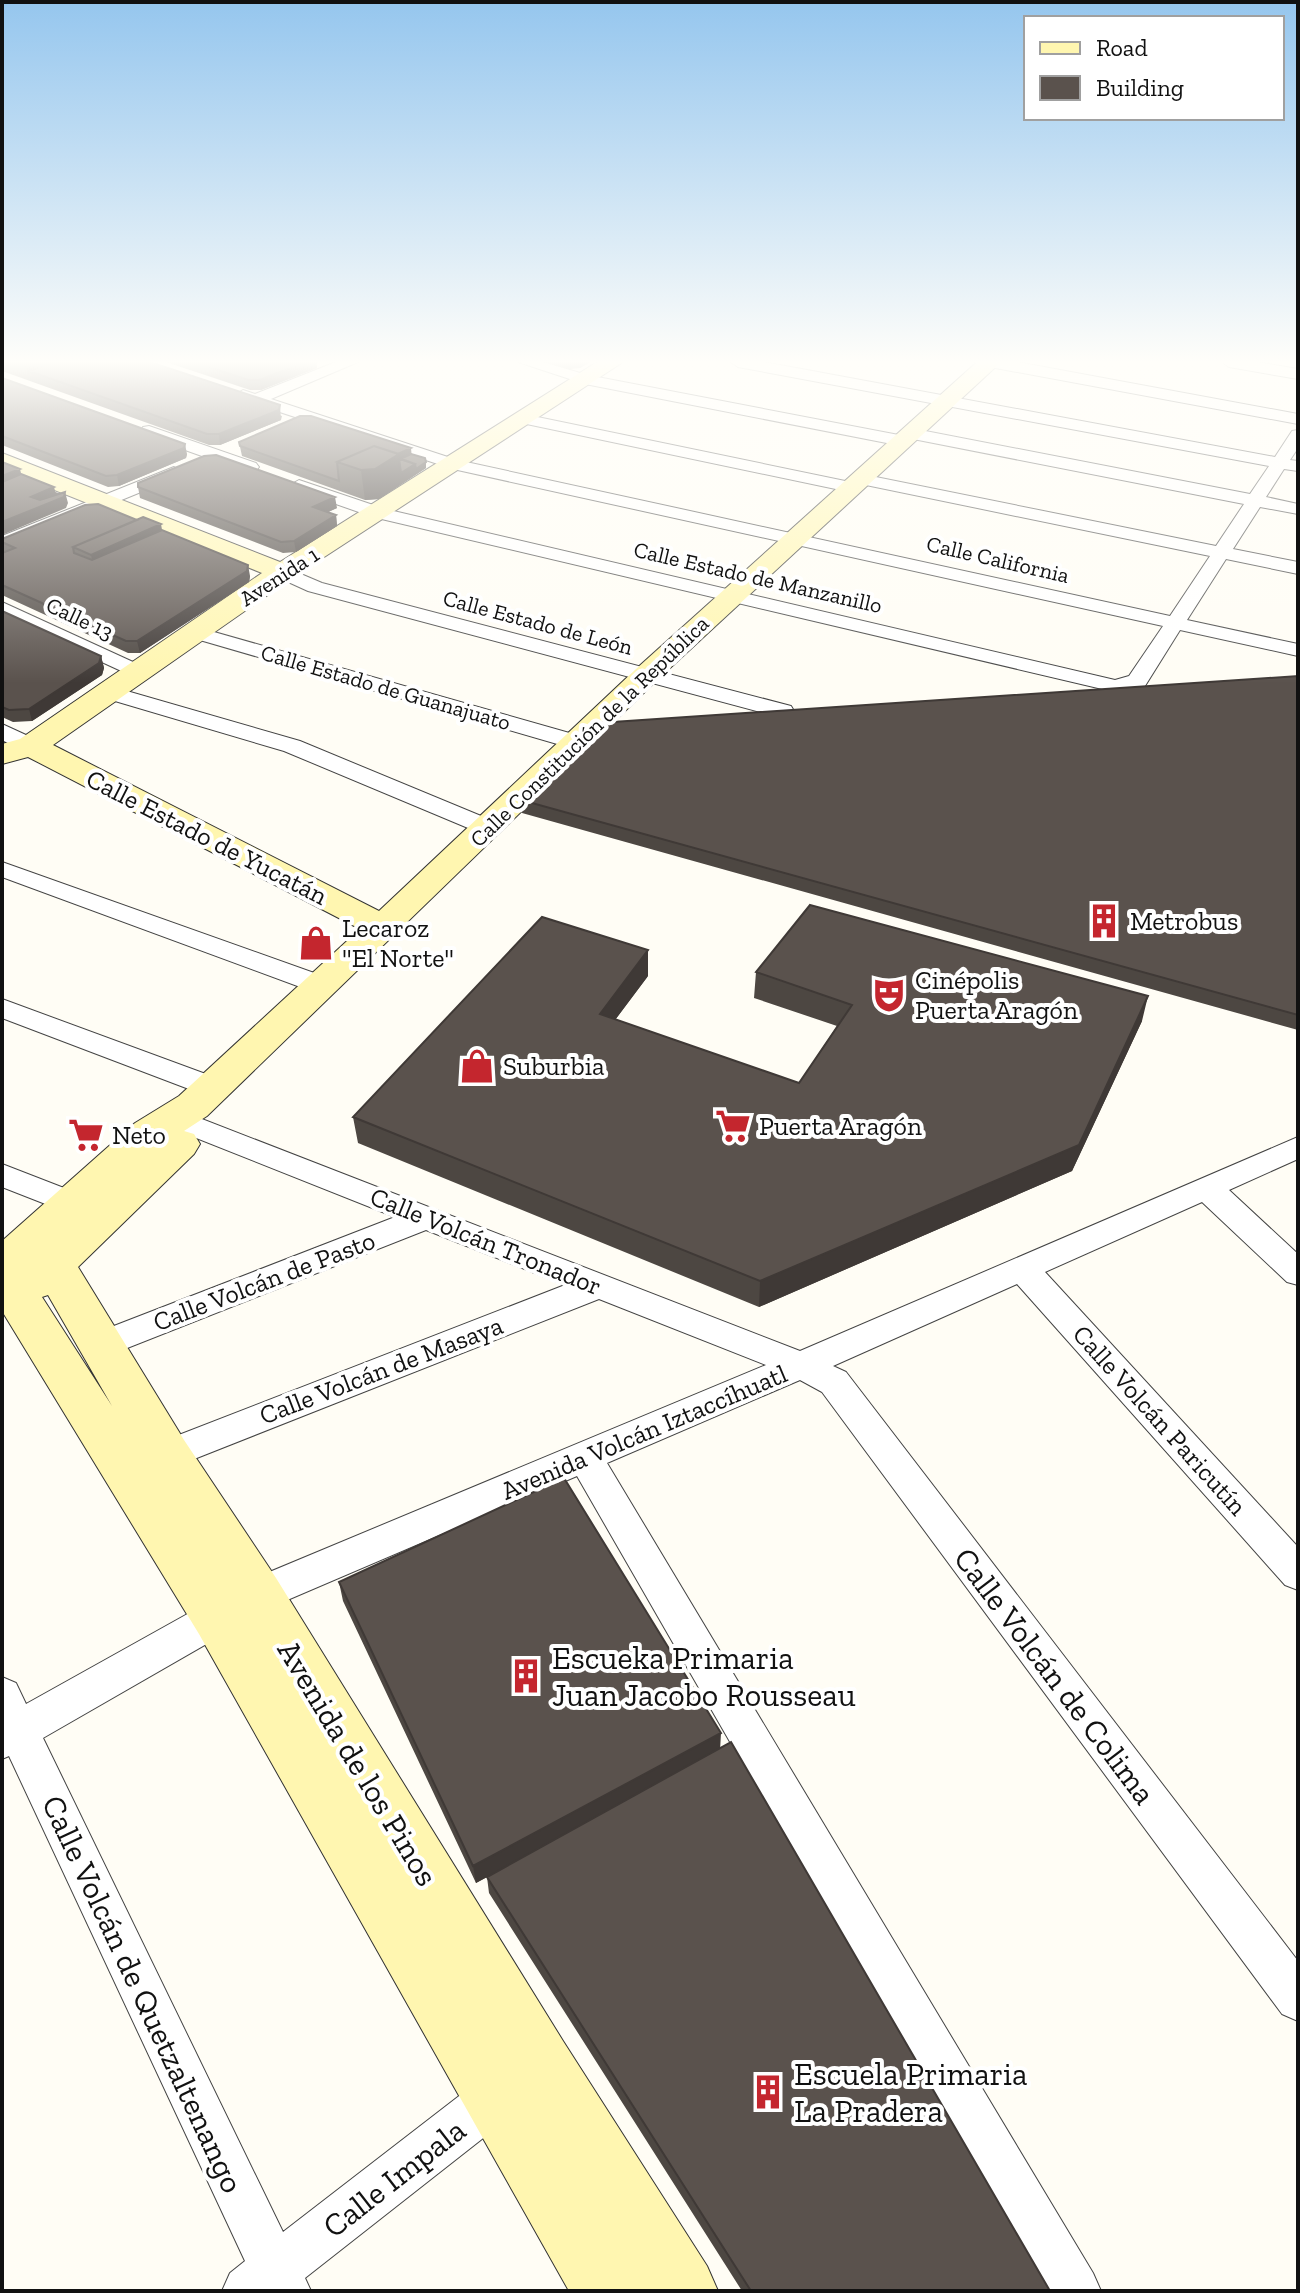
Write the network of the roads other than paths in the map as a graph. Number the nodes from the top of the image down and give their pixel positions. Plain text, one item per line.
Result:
1 (24, 469) edge
2 (181, 469) edge
3 (254, 469) edge
4 (445, 469) edge
5 (476, 469) edge
6 (783, 469) edge
7 (871, 469) edge
8 (1083, 469) edge
9 (1283, 469) edge
10 (260, 471) edge
11 (289, 481) edge
12 (856, 483) junction
13 (1254, 500) junction
14 (104, 501) junction
15 (1298, 509) edge
16 (379, 513) junction
17 (795, 539) junction
18 (2, 543) edge
19 (1220, 552) junction
20 (1298, 568) edge
21 (282, 572) junction
22 (733, 594) junction
23 (2, 608) edge
24 (1175, 624) junction
25 (193, 632) junction
26 (1298, 650) edge
27 (137, 671) junction
28 (646, 675) junction
29 (106, 691) junction
30 (783, 711) edge
31 (579, 743) junction
32 (12, 744) edge
33 (489, 828) junction
34 (2, 869) edge
35 (383, 927) junction
36 (321, 985) junction
37 (2, 1008) edge
38 (191, 1109) junction
39 (1298, 1147) edge
40 (2, 1175) edge
41 (1206, 1187) junction
42 (71, 1203) junction
43 (428, 1217) junction
44 (1022, 1268) junction
45 (1298, 1273) edge
46 (17, 1279) edge
47 (597, 1286) junction
48 (100, 1345) junction
49 (801, 1365) junction
50 (166, 1455) junction
51 (585, 1457) junction
52 (1298, 1573) edge
53 (238, 1606) junction
54 (7, 1722) edge
55 (1298, 1998) edge
56 (540, 2064) junction
57 (495, 2099) junction
58 (269, 2284) edge
59 (609, 2291) edge
60 (682, 2291) edge
61 (1075, 2291) edge

1 - 14 street
2 - 14 street
3 - 10 street
4 - 16 street, Avenida 1
5 - 17 street, Calle California
6 - 12 street
7 - 12 street, Calle Constitución de la República
8 - 13 street
9 - 13 street
11 - 16 street, Calle Estado de Manzanillo
12 - 17 street, Calle Constitución de la República
12 - 19 street
13 - 15 street
13 - 19 street
14 - 18 street
14 - 21 street
16 - 21 street, Avenida 1
16 - 22 street, Calle Estado de Manzanillo
17 - 22 street, Calle Constitución de la República
17 - 24 street, Calle California
19 - 20 street
19 - 24 street
21 - 25 street, Avenida 1
21 - 28 street, Calle Estado de León
22 - 24 street, Calle Estado de Manzanillo
22 - 28 street, Calle Constitución de la República
23 - 27 street, Calle 13
24 - 26 street, Calle California
25 - 27 street, Avenida 1
25 - 31 street, Calle Estado de Guanajuato
27 - 29 street, Avenida 1
28 - 30 street, Calle Estado de León
28 - 31 street, Calle Constitución de la República
29 - 32 street, Avenida 1
29 - 33 street
31 - 33 street, Calle Constitución de la República
32 - 35 street, Calle Estado de Yucatán
33 - 35 street, Calle Constitución de la República
34 - 36 street
35 - 36 street, Calle Constitución de la República
36 - 38 street, Calle Constitución de la República
37 - 38 street, Calle Volcán Tronador
38 - 42 street, Calle Constitución de la República
38 - 43 street, Calle Volcán Tronador
38 - 46 street, Calle Constitución de la República
39 - 41 street, Avenida Volcán Iztaccíhuatl
40 - 42 street
41 - 44 street, Avenida Volcán Iztaccíhuatl
41 - 45 street
42 - 46 street, Calle Constitución de la República
43 - 47 street, Calle Volcán Tronador
43 - 48 street, Calle Volcán de Pasto
44 - 49 street, Avenida Volcán Iztaccíhuatl
44 - 52 street, Calle Volcán Paricutín
46 - 48 street, Avenida de los Pinos
46 - 53 street, Avenida de los Pinos
47 - 49 street, Calle Volcán Tronador
47 - 50 street, Calle Volcán de Masaya
48 - 50 street, Avenida de los Pinos
49 - 51 street, Avenida Volcán Iztaccíhuatl
49 - 55 street, Calle Volcán de Colima
50 - 53 street, Avenida de los Pinos
51 - 53 street, Avenida Volcán Iztaccíhuatl
51 - 61 street
53 - 54 street, Avenida Volcán Iztaccíhuatl
53 - 56 street, Avenida de los Pinos
53 - 57 street, Avenida de los Pinos
54 - 58 street, Calle Volcán de Quetzaltenango
56 - 57 street, Calle Impala
56 - 60 street, Avenida de los Pinos
57 - 58 street, Calle Impala
57 - 59 street, Avenida de los Pinos

